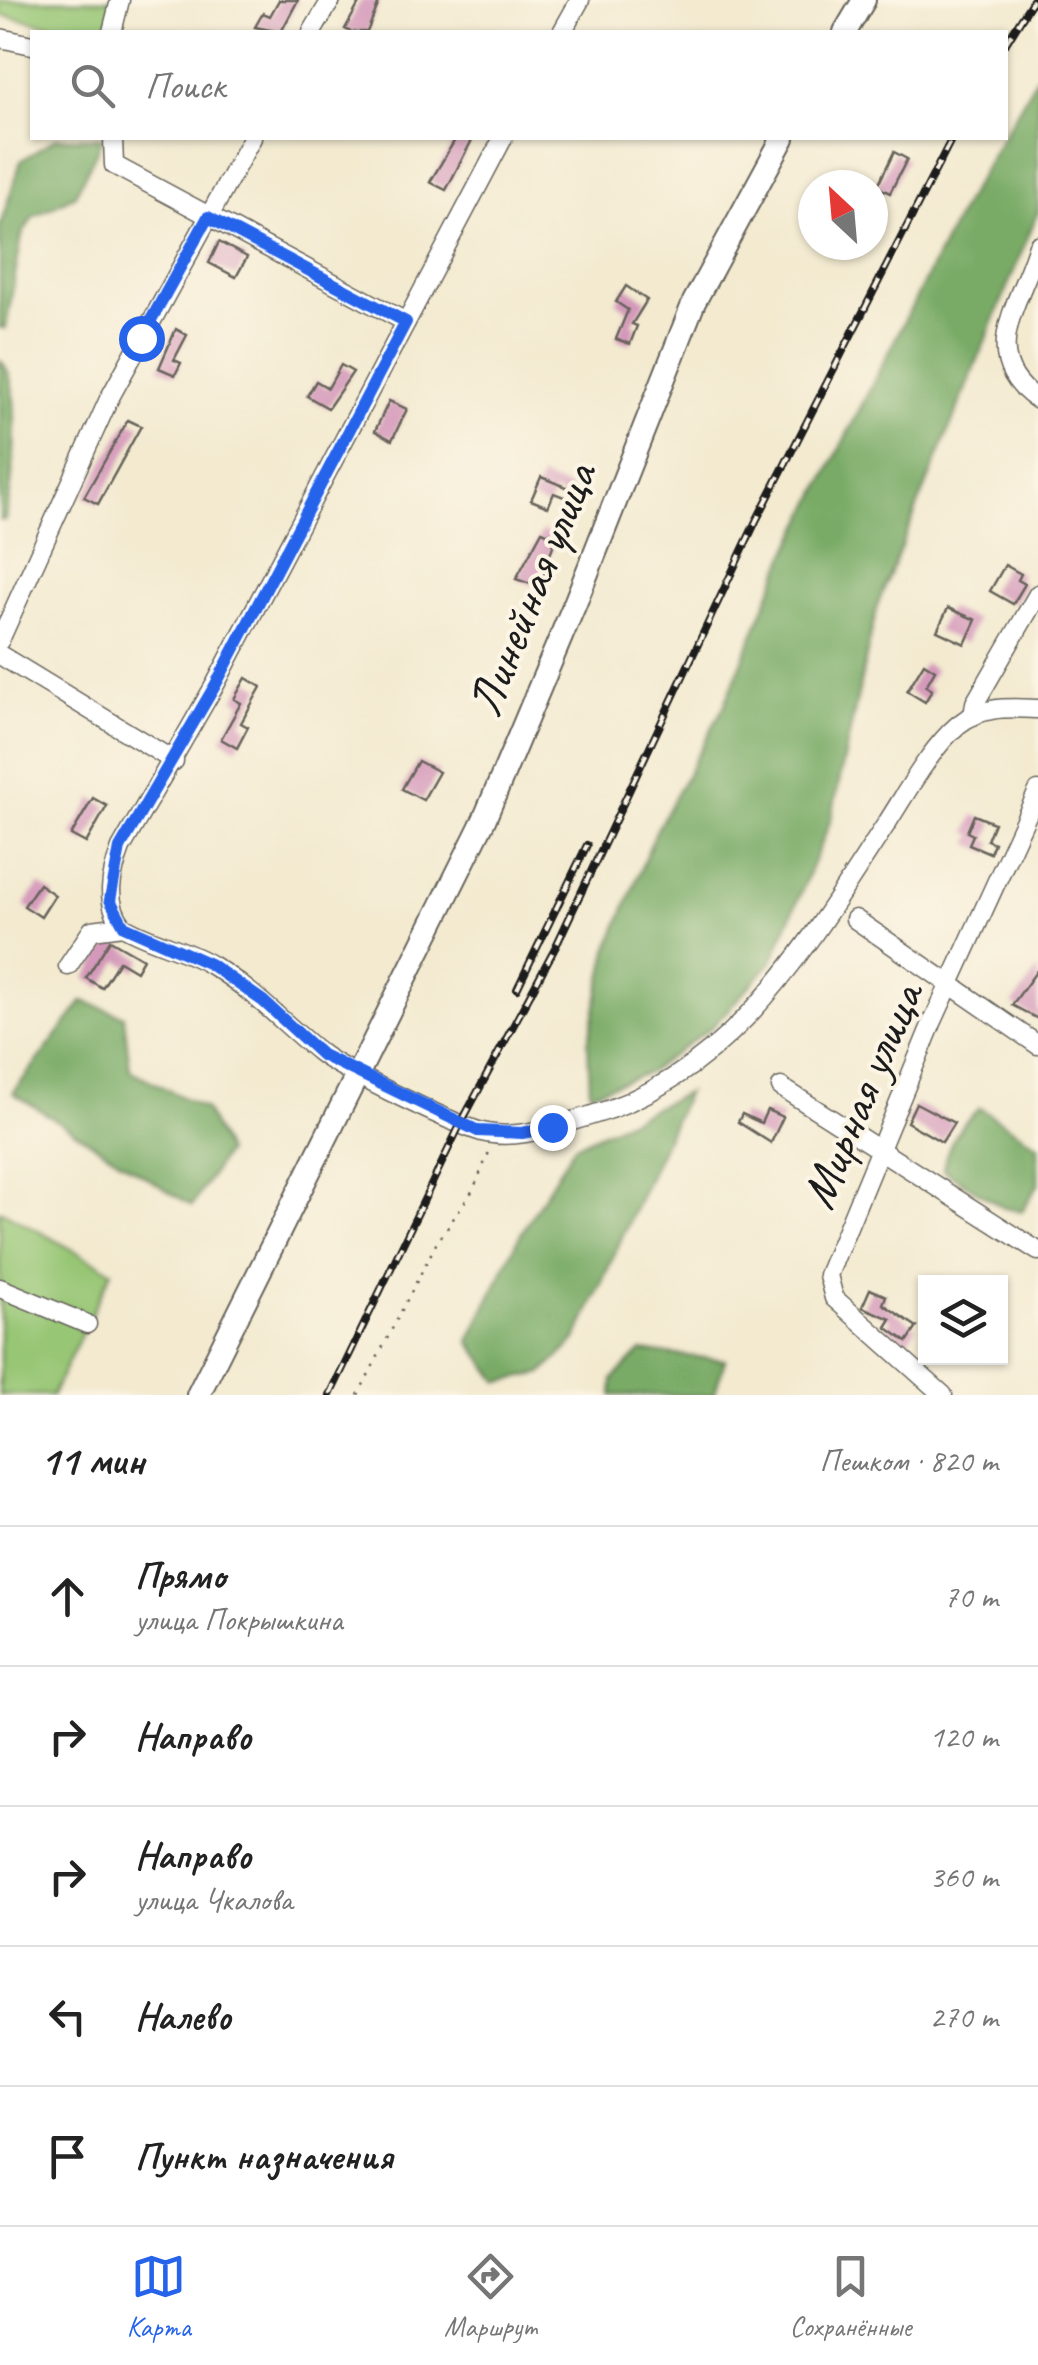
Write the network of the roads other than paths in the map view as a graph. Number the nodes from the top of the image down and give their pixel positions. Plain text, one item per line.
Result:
1 (120, 0) edge
2 (331, 0) edge
3 (580, 0) edge
4 (864, 0) edge
5 (112, 30) edge
6 (313, 30) edge
7 (563, 30) edge
8 (845, 30) edge
9 (0, 38) edge
10 (30, 46) edge
11 (113, 140) edge
12 (251, 140) edge
13 (502, 140) edge
14 (782, 140) edge
15 (208, 217) junction
16 (1038, 245) edge
17 (406, 322) junction
18 (1038, 400) edge
19 (1038, 594) edge
20 (0, 640) edge
21 (0, 655) edge
22 (1038, 709) edge
23 (973, 716) junction
24 (174, 761) junction
25 (1038, 791) edge
26 (856, 919) dead end
27 (124, 926) junction
28 (68, 966) dead end
29 (951, 981) junction
30 (1038, 1044) edge
31 (355, 1072) junction
32 (781, 1088) dead end
33 (879, 1152) junction
34 (1038, 1251) edge
35 (0, 1288) edge
36 (87, 1324) dead end
37 (198, 1395) edge
38 (944, 1395) edge

1 - 5 street
2 - 6 street
3 - 7 street
4 - 8 main road
9 - 10 street
11 - 15 street
12 - 15 street
13 - 17 street
14 - 31 main road, Линейная улица
15 - 17 street
15 - 20 street
16 - 18 street
17 - 24 street
19 - 23 street
21 - 24 street
22 - 23 street
23 - 31 street
24 - 27 street
25 - 29 street, Мирная улица
26 - 29 street
27 - 28 street
27 - 31 street
29 - 30 street
29 - 33 street, Мирная улица
31 - 37 main road, Линейная улица
32 - 33 street
33 - 34 street
33 - 38 street, Мирная улица
35 - 36 street

